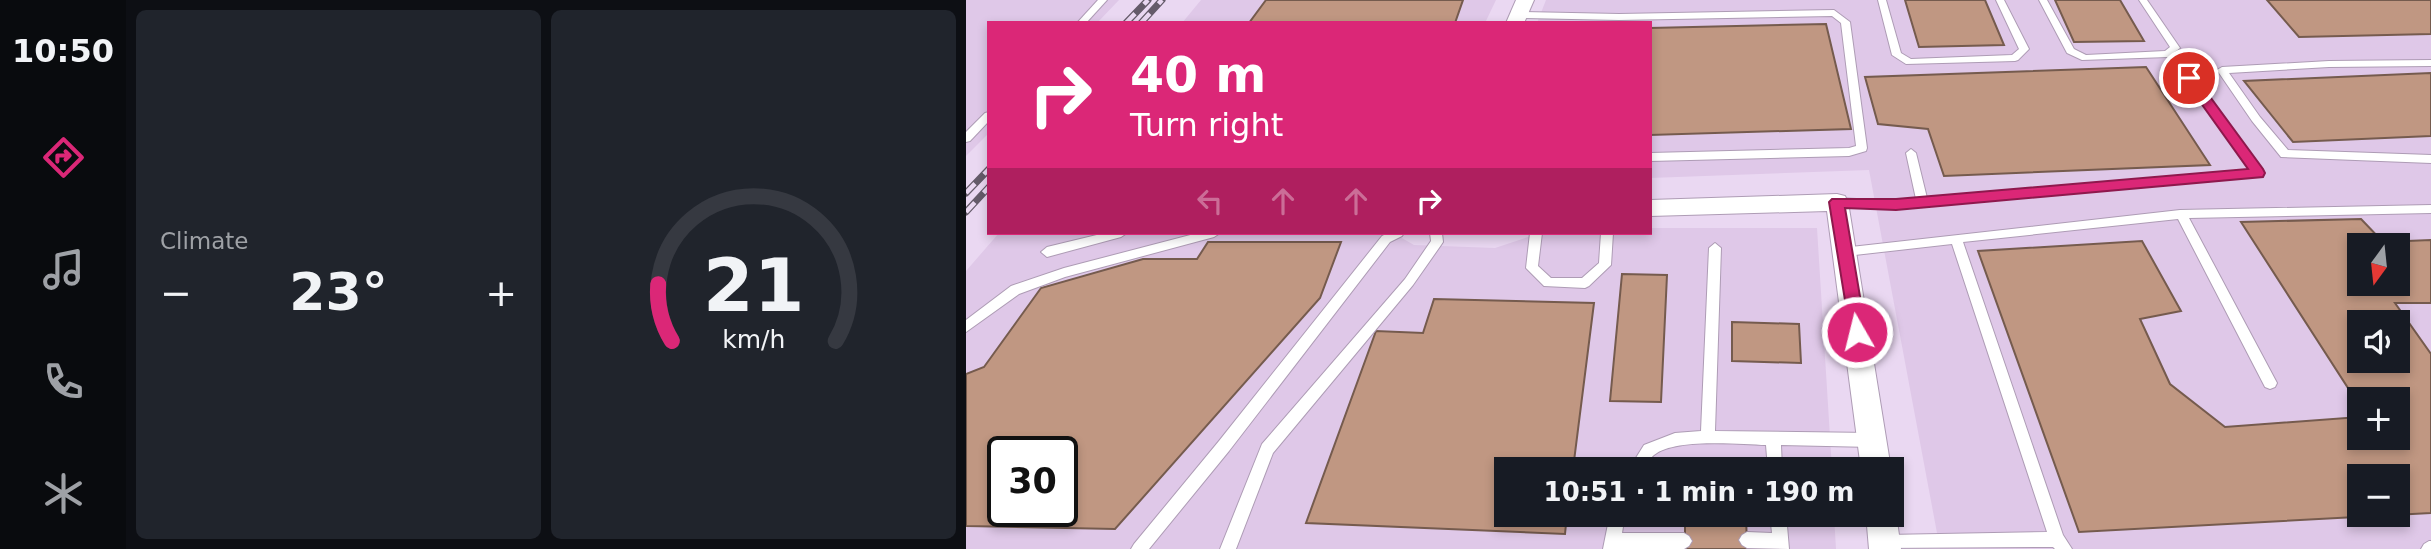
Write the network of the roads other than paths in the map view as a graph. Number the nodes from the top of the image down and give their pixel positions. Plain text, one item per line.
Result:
1 (1103, 0) edge
2 (1882, 0) edge
3 (2000, 0) edge
4 (2043, 0) edge
5 (2143, 0) edge
6 (1519, 13) edge
7 (1083, 21) edge
8 (2431, 63) edge
9 (2189, 78) dead end
10 (987, 117) edge
11 (966, 138) edge
12 (1912, 153) dead end
13 (1652, 157) edge
14 (2431, 159) edge
15 (1837, 202) junction
16 (1923, 202) junction
17 (1652, 208) edge
18 (2431, 209) edge
19 (2181, 214) junction
20 (1113, 235) edge
21 (1206, 235) edge
22 (1394, 235) edge
23 (1436, 235) edge
24 (1536, 235) edge
25 (1607, 235) edge
26 (1956, 238) junction
27 (1715, 248) dead end
28 (1047, 251) dead end
29 (1846, 251) junction
30 (966, 327) edge
31 (2270, 383) dead end
32 (1708, 437) junction
33 (1773, 439) junction
34 (1872, 440) junction
35 (1644, 457) edge
36 (1774, 457) edge
37 (1874, 457) edge
38 (1615, 527) edge
39 (1779, 527) edge
40 (1884, 536) edge
41 (1747, 540) dead end
42 (1684, 541) dead end
43 (2060, 544) edge
44 (1612, 545) edge
45 (1780, 545) edge
46 (1139, 549) edge
47 (1228, 549) edge

1 - 7 lane
2 - 3 lane
4 - 5 lane
6 - 13 lane
8 - 14 lane
9 - 16 lane
10 - 11 lane
12 - 16 lane
15 - 16 lane
15 - 17 street
15 - 29 street
18 - 19 lane
19 - 26 lane
19 - 31 lane
20 - 28 lane
21 - 30 lane
22 - 46 lane
23 - 47 lane
24 - 25 lane
26 - 29 lane
26 - 43 lane
27 - 32 lane
29 - 34 street
32 - 33 lane
32 - 35 lane
33 - 34 lane
33 - 36 lane
34 - 37 street
38 - 44 lane
39 - 45 lane
40 - 43 lane
41 - 45 lane
42 - 44 lane

